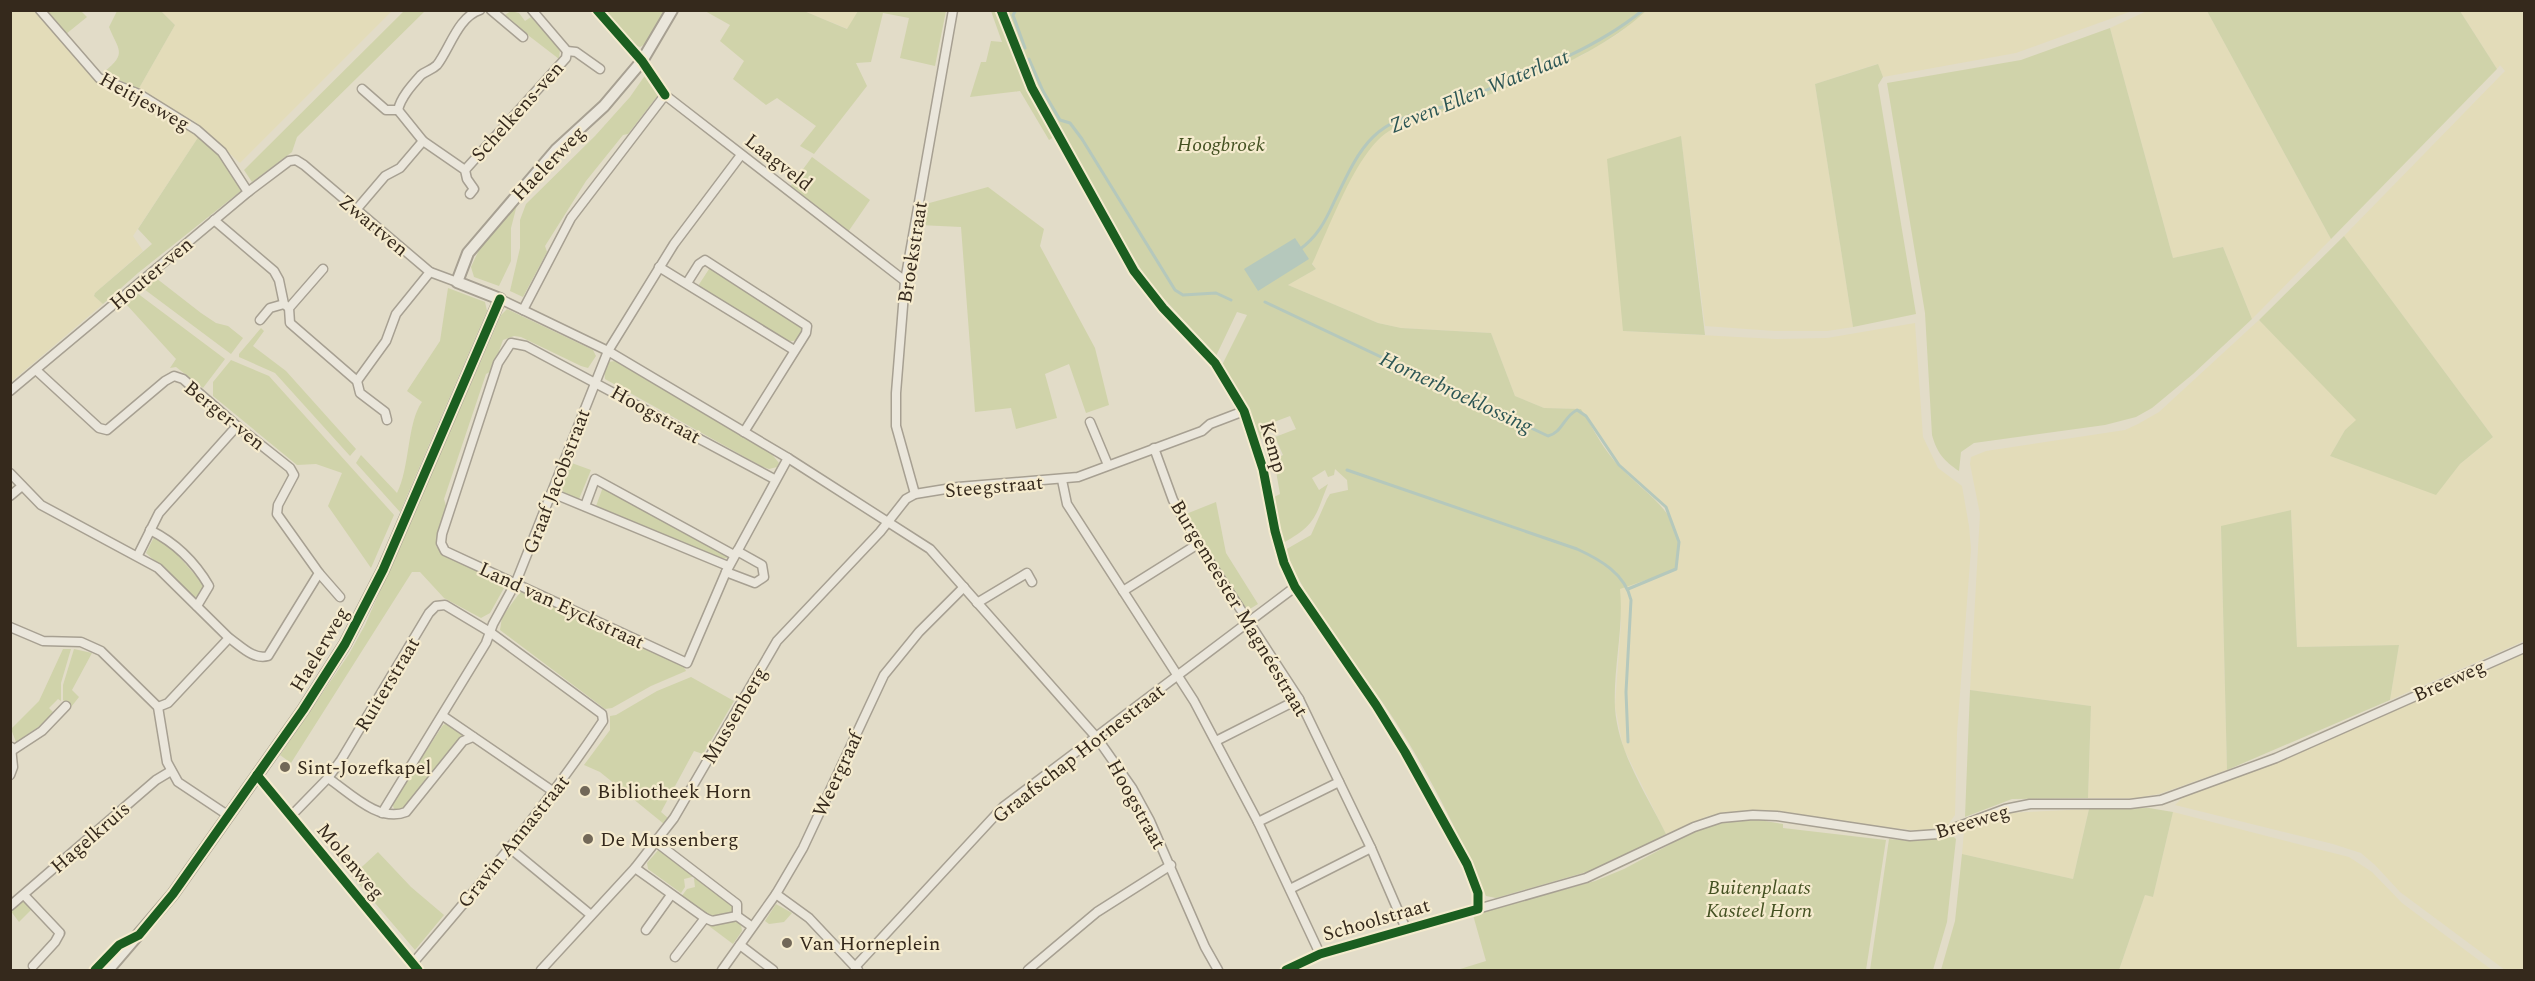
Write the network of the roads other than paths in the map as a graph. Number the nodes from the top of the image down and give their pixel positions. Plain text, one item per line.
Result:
1 (40, 10) edge
2 (480, 10) edge
3 (491, 10) edge
4 (532, 10) edge
5 (597, 10) edge
6 (672, 10) edge
7 (953, 10) edge
8 (1001, 10) edge
9 (523, 37) dead end
10 (567, 51) junction
11 (642, 61) junction
12 (600, 69) dead end
13 (362, 89) dead end
14 (398, 110) junction
15 (423, 141) junction
16 (741, 155) junction
17 (296, 160) joint
18 (465, 170) junction
19 (248, 192) junction
20 (470, 194) dead end
21 (356, 210) junction
22 (214, 220) junction
23 (659, 267) junction
24 (323, 269) dead end
25 (430, 272) junction
26 (905, 281) junction
27 (457, 282) junction
28 (687, 283) junction
29 (500, 299) junction
30 (287, 306) junction
31 (523, 310) junction
32 (260, 320) dead end
33 (794, 350) junction
34 (608, 351) junction
35 (36, 370) junction
36 (357, 381) junction
37 (594, 381) junction
38 (10, 391) edge
39 (1244, 411) junction
40 (387, 420) dead end
41 (1090, 422) dead end
42 (237, 426) junction
43 (744, 432) junction
44 (1154, 448) junction
45 (788, 458) junction
46 (1108, 465) junction
47 (10, 473) edge
48 (776, 480) junction
49 (1062, 480) junction
50 (22, 486) junction
51 (552, 493) junction
52 (915, 494) junction
53 (10, 496) edge
54 (585, 506) junction
55 (889, 521) junction
56 (150, 530) junction
57 (441, 543) joint
58 (1198, 544) junction
59 (735, 553) junction
60 (138, 555) junction
61 (727, 569) junction
62 (319, 573) junction
63 (516, 582) junction
64 (1032, 582) dead end
65 (964, 587) junction
66 (1295, 587) junction
67 (1123, 591) junction
68 (340, 597) dead end
69 (977, 603) junction
70 (196, 606) junction
71 (1248, 623) junction
72 (10, 627) edge
73 (490, 632) junction
74 (229, 638) junction
75 (2524, 648) edge
76 (1177, 676) junction
77 (1299, 699) junction
78 (66, 706) dead end
79 (158, 707) junction
80 (443, 716) junction
81 (473, 737) junction
82 (1097, 738) junction
83 (1216, 741) junction
84 (12, 747) edge
85 (171, 771) junction
86 (256, 775) junction
87 (10, 776) edge
88 (328, 778) junction
89 (1339, 782) junction
90 (554, 792) junction
91 (382, 813) junction
92 (229, 816) junction
93 (291, 816) junction
94 (1258, 822) junction
95 (656, 842) junction
96 (1371, 848) junction
97 (511, 849) junction
98 (1171, 865) junction
99 (635, 868) junction
100 (1290, 889) junction
101 (776, 894) junction
102 (24, 895) junction
103 (671, 895) junction
104 (10, 906) edge
105 (1478, 909) junction
106 (591, 915) junction
107 (737, 916) junction
108 (705, 918) junction
109 (751, 926) junction
110 (1406, 929) junction
111 (646, 930) dead end
112 (740, 945) junction
113 (1320, 954) junction
114 (675, 957) dead end
115 (33, 966) dead end
116 (415, 967) edge
117 (856, 969) edge
118 (108, 970) edge
119 (541, 970) edge
120 (723, 970) edge
121 (773, 970) edge
122 (1028, 970) edge
123 (1218, 970) edge
124 (1286, 970) edge

1 - 19 street, Heitjesweg
2 - 14 street
3 - 9 street
4 - 10 street, Schelkens-ven
5 - 11 street
6 - 11 street, Haelerweg
7 - 26 street, Broekstraat
8 - 39 street, Kemp
10 - 12 street, Schelkens-ven
10 - 18 street, Schelkens-ven
11 - 27 street, Haelerweg
13 - 14 street, Schelkens-ven
14 - 15 street, Schelkens-ven
15 - 18 street, Schelkens-ven
15 - 21 street
16 - 23 street, Graaf Jacobstraat
16 - 26 street, Laagveld
16 - 31 street, Laagveld
17 - 19 street, Houter-ven
17 - 21 street, Zwartven
18 - 20 street, Schelkens-ven
19 - 22 street, Houter-ven
21 - 25 street, Zwartven
22 - 30 street
22 - 35 street, Houter-ven
23 - 28 street
23 - 34 street, Graaf Jacobstraat
24 - 30 street
25 - 27 street, Zwartven
25 - 36 street
26 - 52 street, Broekstraat
27 - 29 street
28 - 33 street
28 - 33 street
29 - 31 street
29 - 86 street, Haelerweg
30 - 32 street
30 - 36 street
31 - 34 street, Hoogstraat
33 - 43 street
34 - 37 street, Graaf Jacobstraat
34 - 43 street, Hoogstraat
35 - 38 street, Houter-ven
35 - 42 street, Berger-ven
36 - 40 street
37 - 48 street, Hoogstraat
37 - 51 street, Graaf Jacobstraat
37 - 57 street, Hoogstraat
39 - 44 street, Steegstraat
39 - 66 street, Kemp
41 - 46 street
42 - 56 street
42 - 62 street, Berger-ven
43 - 45 street, Hoogstraat
44 - 46 street, Steegstraat
44 - 58 street, Burgemeester Magnéestraat
45 - 48 street
45 - 55 street, Hoogstraat
46 - 49 street, Steegstraat
47 - 50 street
48 - 59 street
49 - 52 street, Steegstraat
49 - 67 street
50 - 53 street
50 - 60 street
51 - 54 street
51 - 63 street, Graaf Jacobstraat
52 - 55 street
54 - 59 street
54 - 61 street
55 - 65 street, Hoogstraat
55 - 95 street, Mussenberg
56 - 60 street
56 - 70 street
57 - 63 street, Land van Eyckstraat
58 - 67 street
58 - 71 street, Burgemeester Magnéestraat
59 - 61 street
59 - 61 street
60 - 70 street
61 - 63 street, Land van Eyckstraat
62 - 68 street, Berger-ven
62 - 74 street
63 - 73 street, Graaf Jacobstraat
64 - 69 street
65 - 69 street, Hoogstraat
65 - 101 street, Weergraaf
66 - 71 street, Graafschap Hornestraat
66 - 105 street, Kemp
67 - 76 street
69 - 82 street, Hoogstraat
70 - 74 street
71 - 76 street, Graafschap Hornestraat
71 - 77 street, Burgemeester Magnéestraat
72 - 79 street
73 - 80 street, Graaf Jacobstraat
73 - 88 street, Ruiterstraat
73 - 90 street, Gravin Annastraat
74 - 79 street
75 - 105 street, Breeweg
76 - 82 street, Graafschap Hornestraat
76 - 83 street
77 - 83 street
77 - 89 street, Burgemeester Magnéestraat
78 - 84 street
79 - 85 street
80 - 81 street
80 - 91 street, Graaf Jacobstraat
81 - 90 street
81 - 91 street
82 - 98 street, Hoogstraat
82 - 117 street, Graafschap Hornestraat
83 - 94 street
84 - 87 street
85 - 92 street
85 - 102 street, Hagelkruis
86 - 92 street, Haelerweg
86 - 93 street, Molenweg
88 - 91 street
88 - 93 street, Ruiterstraat
89 - 94 street
89 - 96 street, Burgemeester Magnéestraat
90 - 97 street, Gravin Annastraat
92 - 118 street, Haelerweg
93 - 116 street, Molenweg
94 - 100 street
95 - 99 street, Mussenberg
95 - 107 street
96 - 100 street
96 - 110 street, Burgemeester Magnéestraat
97 - 106 street
97 - 116 street, Gravin Annastraat
98 - 122 street
98 - 123 street, Hoogstraat
99 - 103 street
99 - 106 street, Mussenberg
100 - 113 street
101 - 109 street, Weergraaf
101 - 117 street
102 - 104 street, Hagelkruis
102 - 115 street
103 - 108 street
103 - 111 street
105 - 110 street, Schoolstraat
106 - 119 street, Mussenberg
107 - 108 street
107 - 109 street
108 - 114 street
109 - 112 street, Weergraaf
110 - 113 street, Schoolstraat
112 - 120 street, Weergraaf
112 - 121 street
113 - 124 street, Schoolstraat

